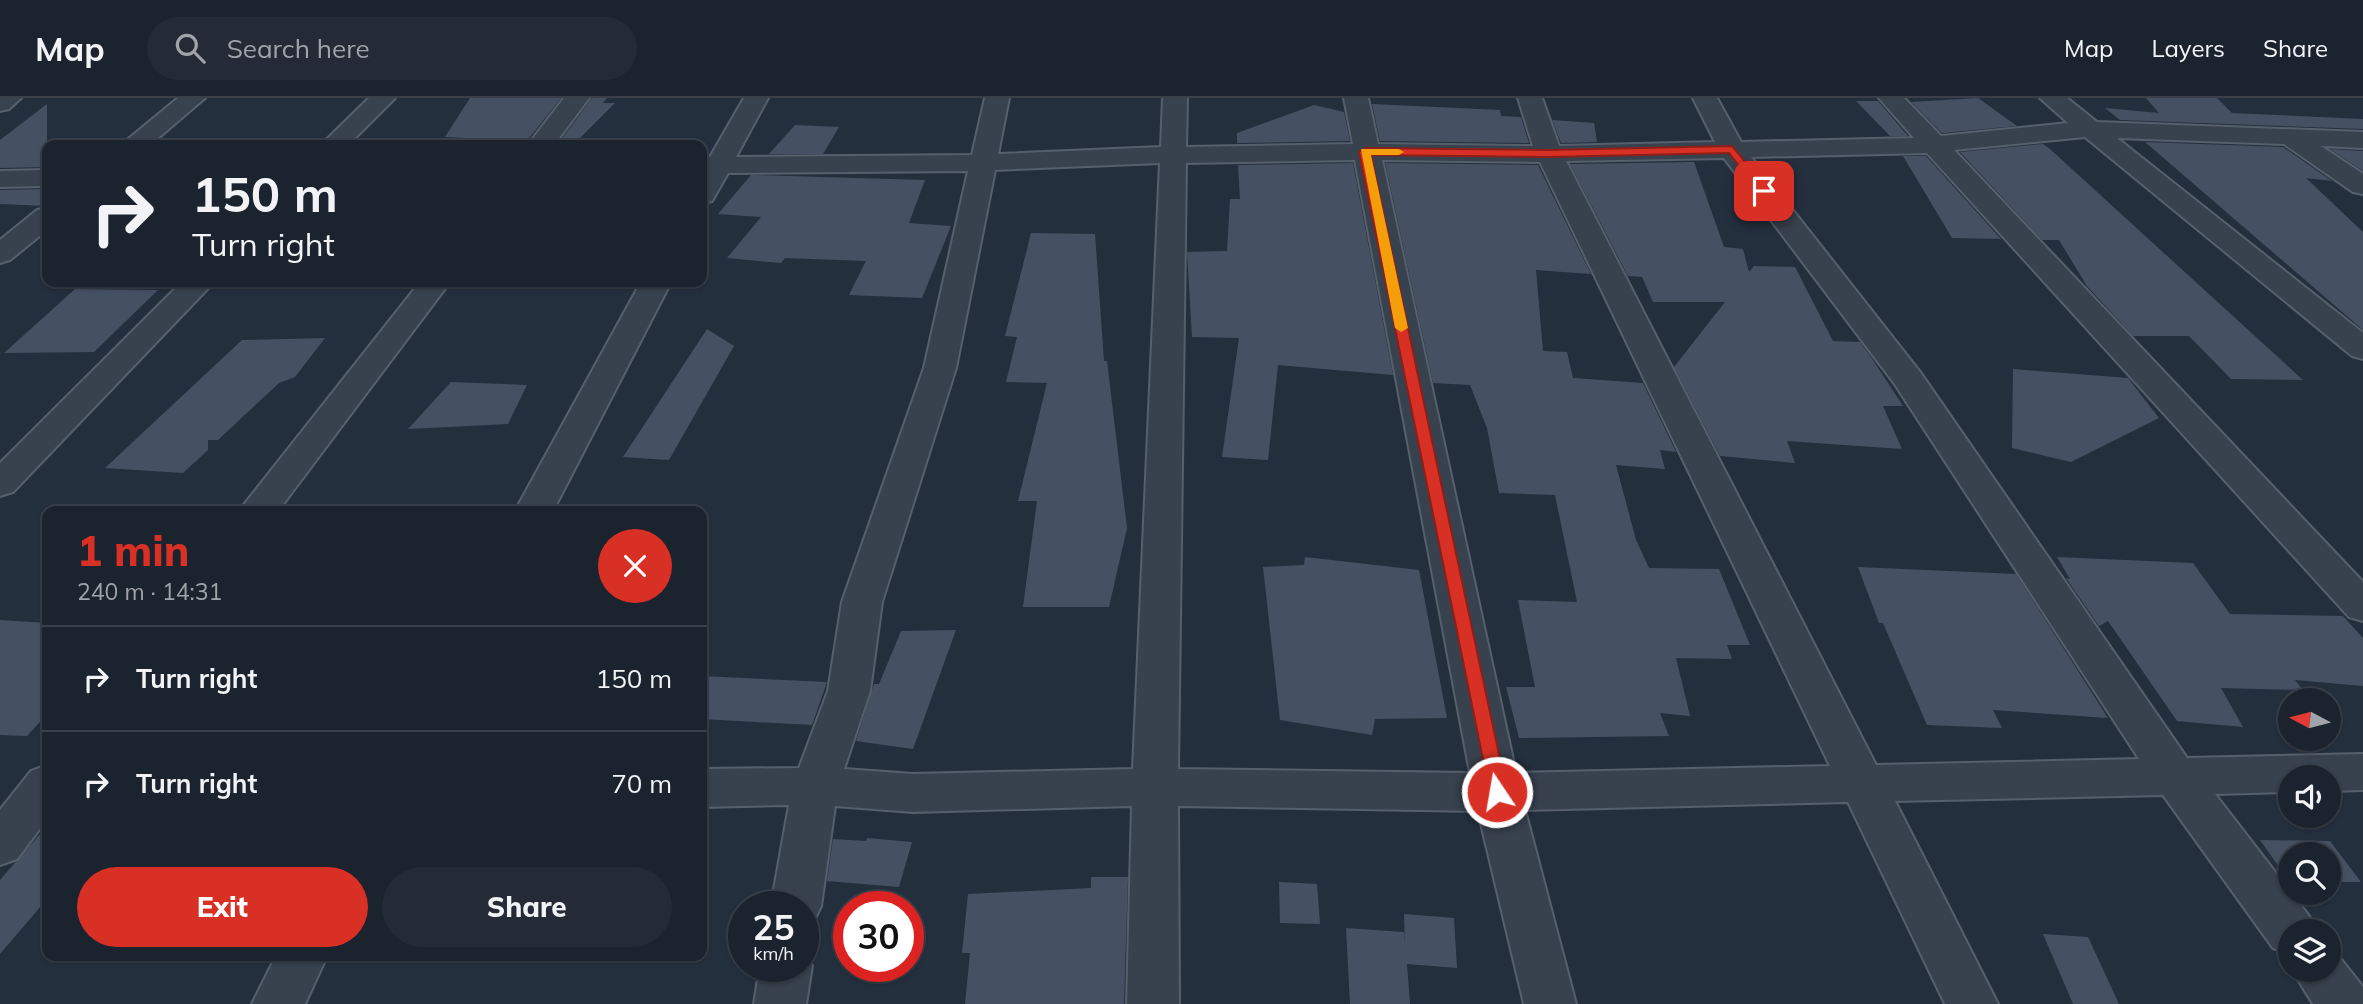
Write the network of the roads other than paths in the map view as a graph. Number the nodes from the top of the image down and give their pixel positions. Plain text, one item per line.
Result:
1 (9, 98) edge
2 (193, 98) edge
3 (383, 98) edge
4 (577, 98) edge
5 (756, 98) edge
6 (997, 98) edge
7 (1175, 98) edge
8 (1356, 98) edge
9 (1530, 98) edge
10 (1705, 98) edge
11 (1892, 98) edge
12 (2052, 98) edge
13 (0, 104) edge
14 (2088, 129) junction
15 (2290, 137) junction
16 (140, 140) edge
17 (339, 140) edge
18 (545, 140) edge
19 (2363, 140) edge
20 (1932, 145) junction
21 (1732, 149) junction
22 (1365, 152) junction
23 (1549, 154) junction
24 (1175, 156) junction
25 (983, 163) junction
26 (710, 165) edge
27 (42, 178) edge
28 (0, 180) edge
29 (2363, 186) edge
30 (42, 219) edge
31 (0, 254) edge
32 (194, 287) edge
33 (431, 287) edge
34 (653, 287) edge
35 (2363, 349) edge
36 (0, 484) edge
37 (262, 506) edge
38 (537, 506) edge
39 (2363, 607) edge
40 (2363, 772) edge
41 (2175, 776) junction
42 (1862, 781) junction
43 (815, 786) junction
44 (1155, 787) junction
45 (707, 788) edge
46 (1497, 792) junction
47 (32, 798) edge
48 (0, 845) edge
49 (798, 891) edge
50 (2281, 919) edge
51 (300, 961) edge
52 (783, 982) edge
53 (2327, 982) edge
54 (278, 1004) edge
55 (780, 1004) edge
56 (1153, 1004) edge
57 (1550, 1004) edge
58 (1972, 1004) edge
59 (2344, 1004) edge

1 - 13 street
2 - 16 street
3 - 17 street
4 - 18 street
5 - 26 street
6 - 25 street
7 - 24 street
8 - 22 street
9 - 23 street
10 - 21 street
11 - 20 street
12 - 14 street
14 - 15 street
14 - 20 street
14 - 35 street
15 - 19 street
15 - 29 street
20 - 21 street
20 - 39 street
21 - 23 street
21 - 41 street
22 - 23 street
22 - 24 street
22 - 46 street
23 - 42 street
24 - 25 street
24 - 44 street
25 - 26 street
25 - 43 street
27 - 28 street
30 - 31 street
32 - 36 street
33 - 37 street
34 - 38 street
40 - 41 street
41 - 42 street
41 - 50 street
42 - 46 street
42 - 58 street
43 - 44 street
43 - 45 street
43 - 49 street
44 - 46 street
44 - 56 street
46 - 57 street
47 - 48 street
51 - 54 street
52 - 55 street
53 - 59 street

